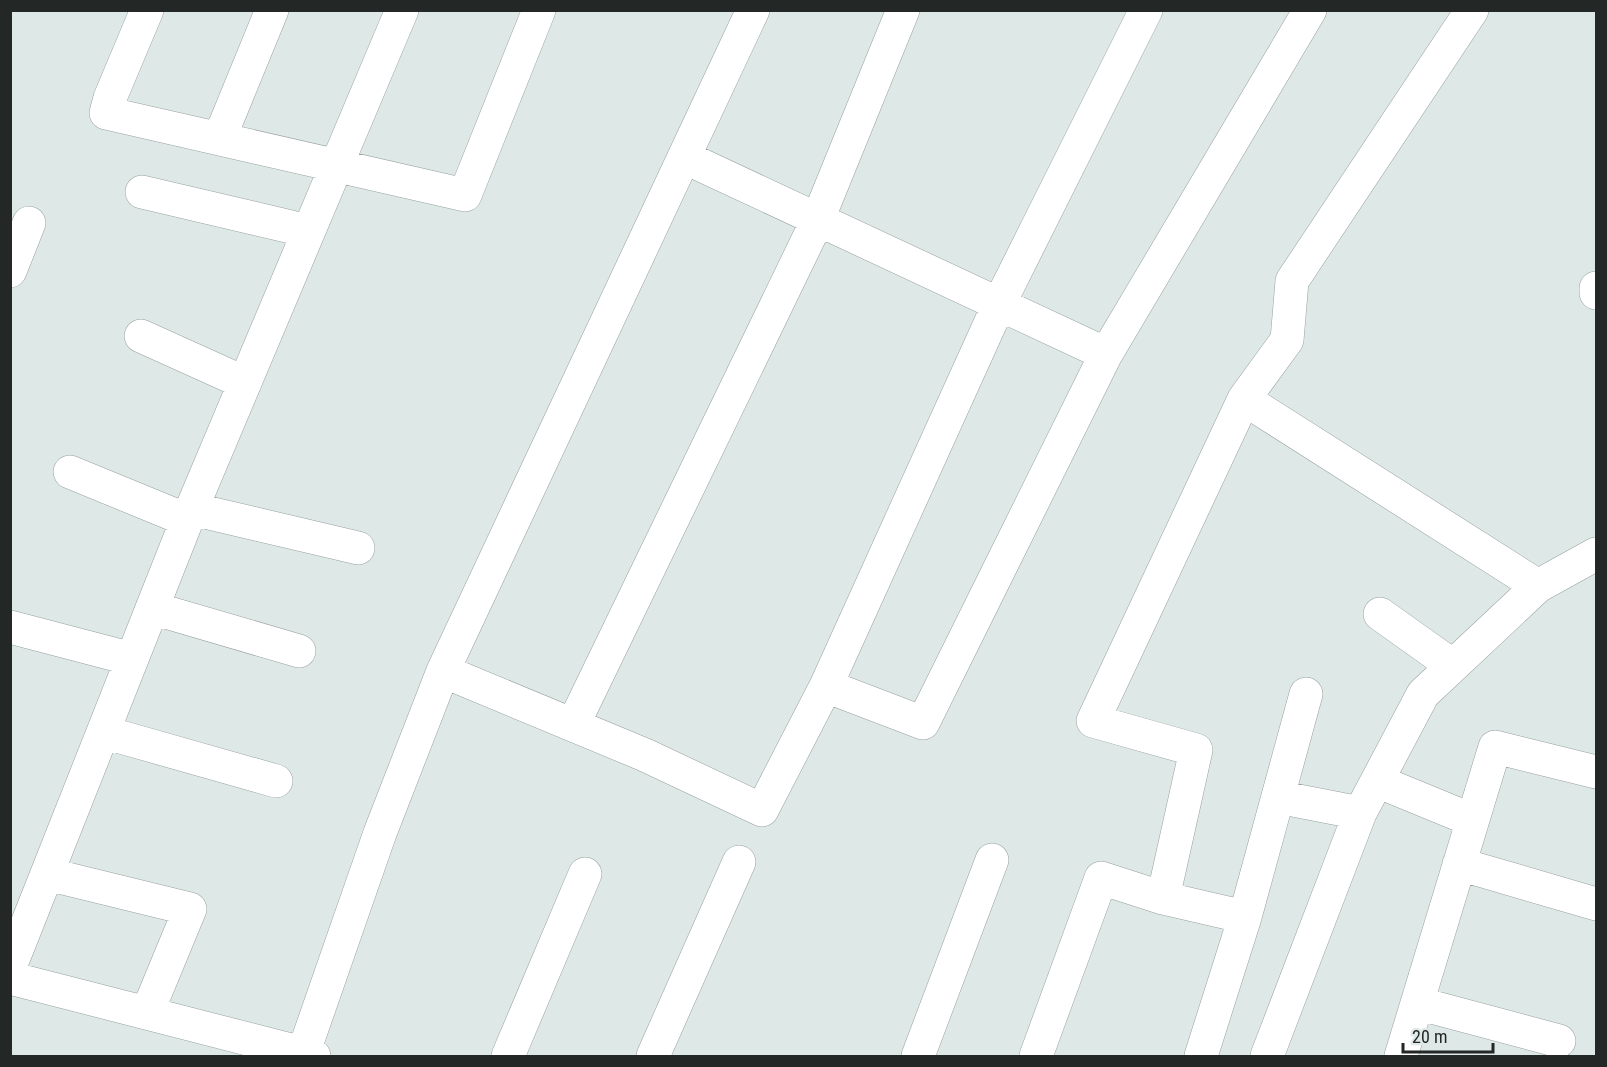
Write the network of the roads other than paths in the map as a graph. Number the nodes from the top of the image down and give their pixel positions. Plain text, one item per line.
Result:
1 (147, 10) edge
2 (272, 10) edge
3 (402, 10) edge
4 (539, 10) edge
5 (753, 10) edge
6 (903, 10) edge
7 (1146, 10) edge
8 (1310, 10) edge
9 (1472, 10) edge
10 (220, 137) junction
11 (684, 157) junction
12 (334, 166) junction
13 (142, 192) dead end
14 (818, 219) junction
15 (29, 224) dead end
16 (308, 231) junction
17 (10, 272) edge
18 (999, 304) junction
19 (141, 336) dead end
20 (1106, 354) junction
21 (245, 383) junction
22 (1244, 399) junction
23 (70, 472) dead end
24 (190, 515) junction
25 (358, 548) dead end
26 (1596, 554) edge
27 (1538, 586) junction
28 (152, 608) junction
29 (1380, 614) dead end
30 (10, 627) edge
31 (299, 651) dead end
32 (132, 659) junction
33 (1453, 666) junction
34 (444, 671) junction
35 (826, 686) junction
36 (1306, 694) dead end
37 (573, 725) junction
38 (103, 732) junction
39 (1596, 772) edge
40 (276, 781) dead end
41 (1377, 781) junction
42 (1278, 797) junction
43 (1360, 813) junction
44 (1472, 820) junction
45 (992, 860) dead end
46 (739, 862) dead end
47 (1459, 864) junction
48 (47, 874) junction
49 (585, 874) dead end
50 (1162, 898) junction
51 (1596, 904) edge
52 (1245, 916) junction
53 (10, 967) edge
54 (10, 978) edge
55 (1417, 1003) junction
56 (147, 1012) junction
57 (1559, 1041) dead end
58 (218, 1045) edge
59 (308, 1055) edge
60 (508, 1056) edge
61 (653, 1056) edge
62 (918, 1056) edge
63 (1036, 1056) edge
64 (1200, 1056) edge
65 (1267, 1056) edge
66 (1401, 1056) edge

1 - 10 street
2 - 10 street
3 - 12 street
4 - 12 street
5 - 11 street
6 - 14 street
7 - 18 street
8 - 20 street
9 - 22 street
10 - 12 street
11 - 14 street
11 - 34 street
12 - 16 street
13 - 16 street
14 - 18 street
14 - 37 street
15 - 17 street
16 - 21 street
18 - 20 street
18 - 35 street
19 - 21 street
20 - 35 street
21 - 24 street
22 - 27 street
22 - 50 street
23 - 24 street
24 - 25 street
24 - 28 street
26 - 27 street
27 - 33 street
28 - 31 street
28 - 32 street
29 - 33 street
30 - 32 street
32 - 38 street
33 - 41 street
34 - 37 street
34 - 59 street
35 - 37 street
36 - 42 street
38 - 40 street
38 - 48 street
39 - 44 street
41 - 43 street
41 - 44 street
42 - 43 street
42 - 52 street
43 - 65 street
44 - 47 street
45 - 62 street
46 - 61 street
47 - 51 street
47 - 55 street
48 - 53 street
48 - 56 street
49 - 60 street
50 - 52 street
50 - 63 street
52 - 64 street
54 - 56 street
55 - 57 street
55 - 66 street
56 - 58 street
58 - 59 street

